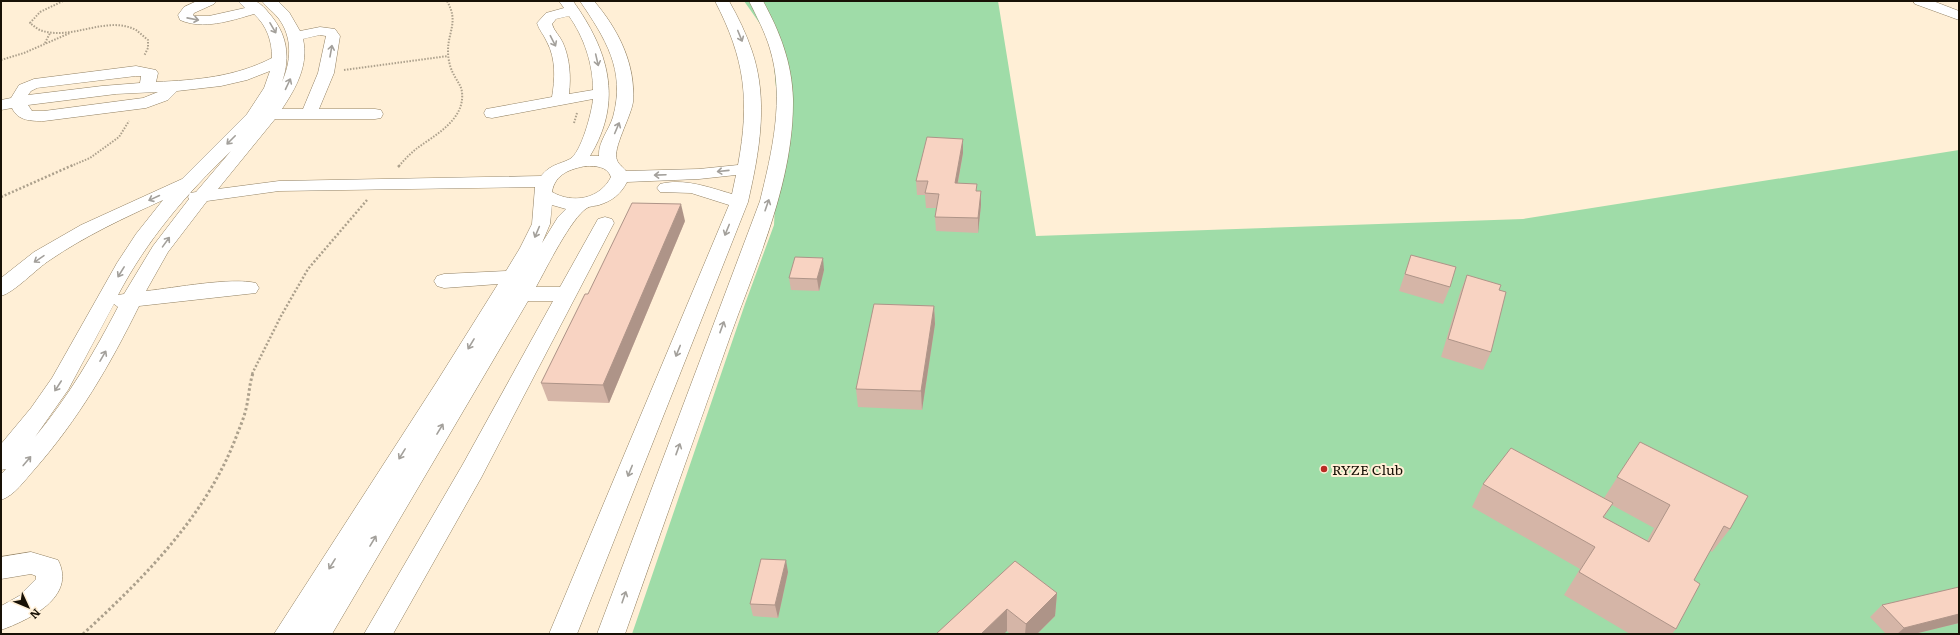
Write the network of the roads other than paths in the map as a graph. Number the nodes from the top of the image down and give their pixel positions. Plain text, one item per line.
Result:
1 (587, 1) edge
2 (722, 1) edge
3 (756, 1) edge
4 (1920, 1) edge
5 (204, 3) edge
6 (262, 3) edge
7 (570, 5) edge
8 (1959, 16) edge
9 (295, 36) junction
10 (280, 60) junction
11 (231, 79) junction
12 (173, 86) junction
13 (147, 87) junction
14 (269, 91) junction
15 (602, 93) junction
16 (560, 101) junction
17 (19, 102) junction
18 (1, 105) edge
19 (492, 113) dead end
20 (270, 114) junction
21 (309, 114) junction
22 (375, 114) dead end
23 (577, 163) junction
24 (747, 169) junction
25 (225, 170) junction
26 (614, 177) junction
27 (189, 182) junction
28 (279, 186) junction
29 (544, 188) junction
30 (204, 196) junction
31 (173, 201) junction
32 (739, 202) junction
33 (582, 203) junction
34 (606, 223) dead end
35 (444, 281) dead end
36 (517, 286) junction
37 (249, 288) dead end
38 (1, 289) edge
39 (568, 294) junction
40 (132, 300) junction
41 (103, 304) junction
42 (1, 460) edge
43 (1, 490) edge
44 (1, 568) edge
45 (1, 618) edge
46 (288, 634) edge
47 (317, 634) edge
48 (378, 634) edge
49 (564, 634) edge
50 (611, 634) edge

26 -> 1 street
2 -> 24 street
50 -> 3 street
4 - 8 street
5 - 6 street
6 - 9 street
6 -> 10 street
7 -> 15 street
7 -> 16 street
20 -> 9 street
21 -> 9 street
10 - 11 street
10 - 14 street
11 - 12 street
11 - 14 street
12 - 13 street
12 - 17 street
13 - 17 street
13 - 17 street
14 -> 27 street
15 - 16 street
15 - 23 street
16 - 19 street
17 - 18 street
20 - 21 street
20 - 25 street
21 - 22 street
23 - 26 street
23 - 29 street
24 -> 26 street
24 - 32 street
25 - 28 street
25 - 30 street
26 - 32 street
26 - 33 street
27 - 31 street
27 -> 38 street
28 - 29 street
28 - 30 street
29 - 33 street
29 -> 36 street
30 - 31 street
40 -> 30 street
31 -> 41 street
32 -> 49 street
33 - 36 street
34 - 39 street
35 - 36 street
36 - 39 street
36 -> 46 street
47 -> 36 street
37 - 40 street
39 - 48 street
40 - 41 street
43 -> 40 street
41 -> 42 street
44 - 45 street

